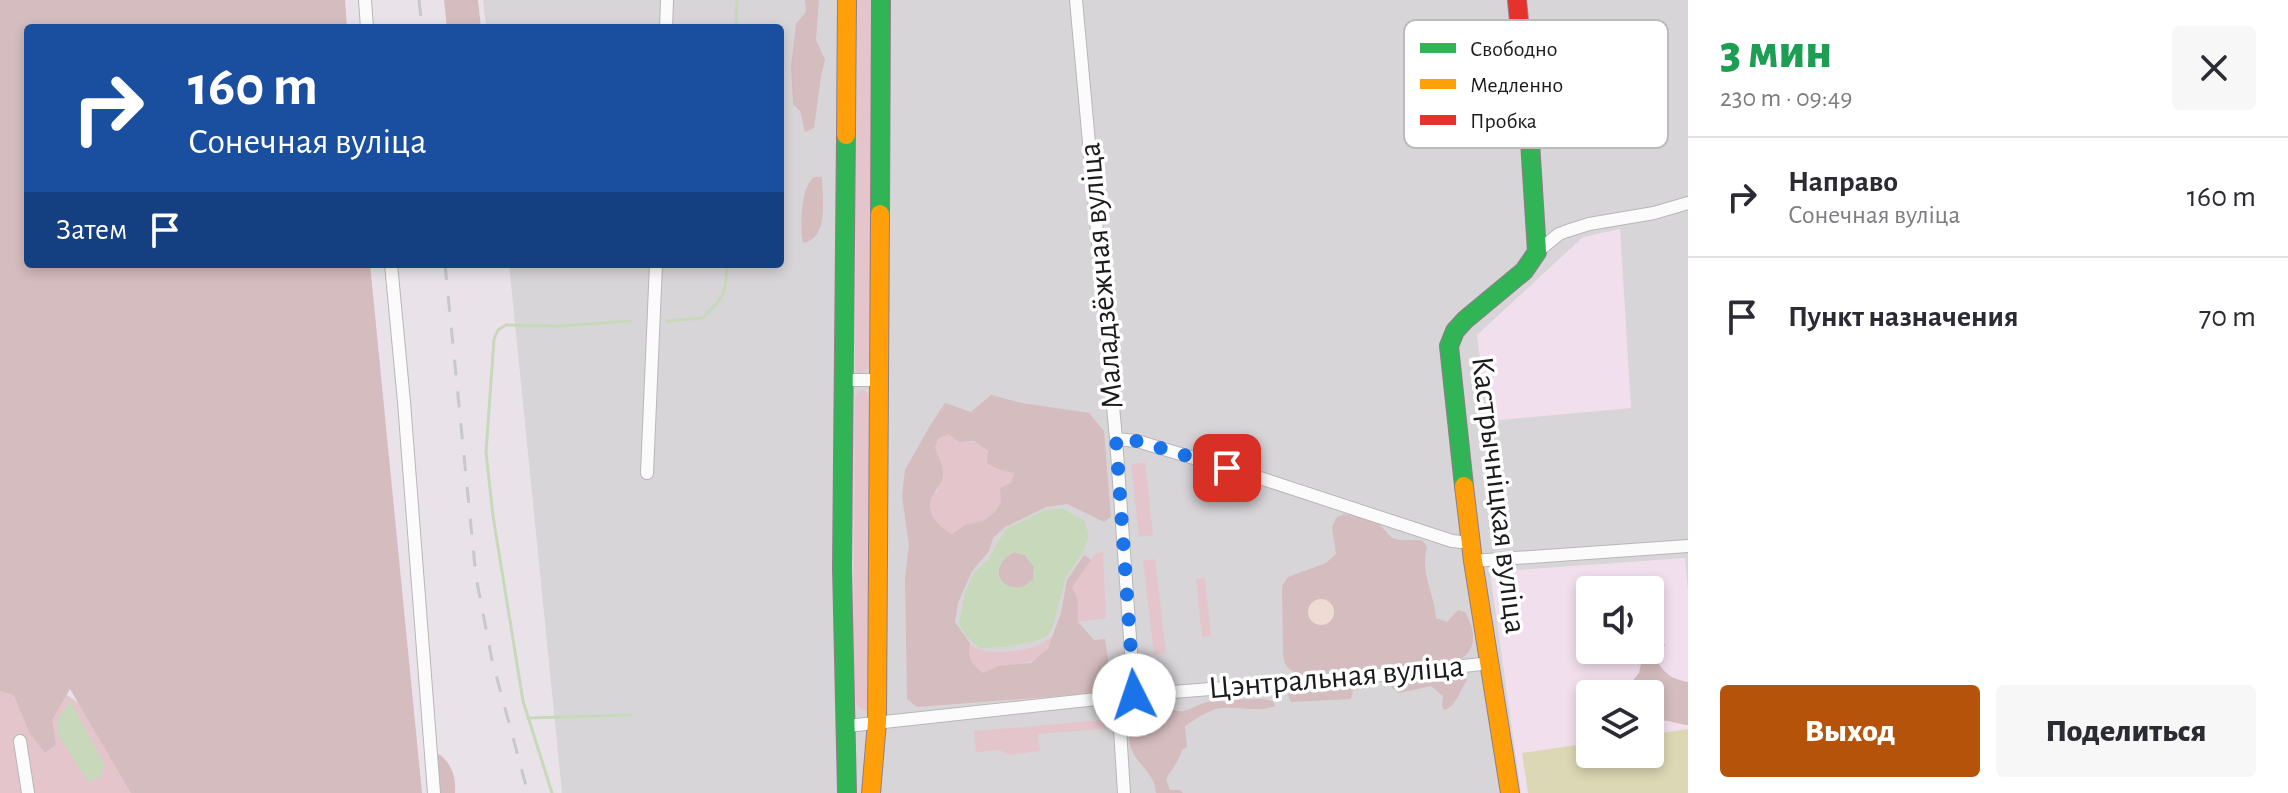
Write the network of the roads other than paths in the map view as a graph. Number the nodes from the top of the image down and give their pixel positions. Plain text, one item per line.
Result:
1 (365, 0) edge
2 (667, 0) edge
3 (847, 0) edge
4 (881, 0) edge
5 (1076, 0) edge
6 (1517, 0) edge
7 (1519, 20) edge
8 (367, 24) edge
9 (666, 24) edge
10 (1531, 148) edge
11 (1688, 203) edge
12 (1537, 252) junction
13 (391, 268) edge
14 (656, 268) edge
15 (844, 380) junction
16 (879, 380) junction
17 (1116, 439) junction
18 (647, 473) dead end
19 (1688, 546) edge
20 (1472, 552) junction
21 (1491, 663) junction
22 (1134, 695) junction
23 (1118, 697) junction
24 (877, 722) junction
25 (847, 726) junction
26 (20, 741) dead end
27 (28, 793) edge
28 (434, 793) edge
29 (847, 793) edge
30 (871, 793) edge
31 (1124, 793) edge
32 (1510, 793) edge

1 - 8 street
2 - 9 street
3 - 15 street
4 - 16 street
5 - 17 street, Маладзёжная вуліца
6 - 7 street
10 - 12 street
11 - 12 street
12 - 20 street, Кастрычніцкая вуліца
13 - 28 street
14 - 18 street
15 - 16 street
15 - 25 street
16 - 24 street
17 - 20 street
17 - 22 street, Маладзёжная вуліца
19 - 20 street
20 - 21 street, Кастрычніцкая вуліца
21 - 22 street, Цэнтральная вуліца
21 - 32 street, Кастрычніцкая вуліца
22 - 23 street, Цэнтральная вуліца
23 - 24 street, Цэнтральная вуліца
23 - 31 street
24 - 25 street, Цэнтральная вуліца
24 - 30 street
25 - 29 street
26 - 27 street

